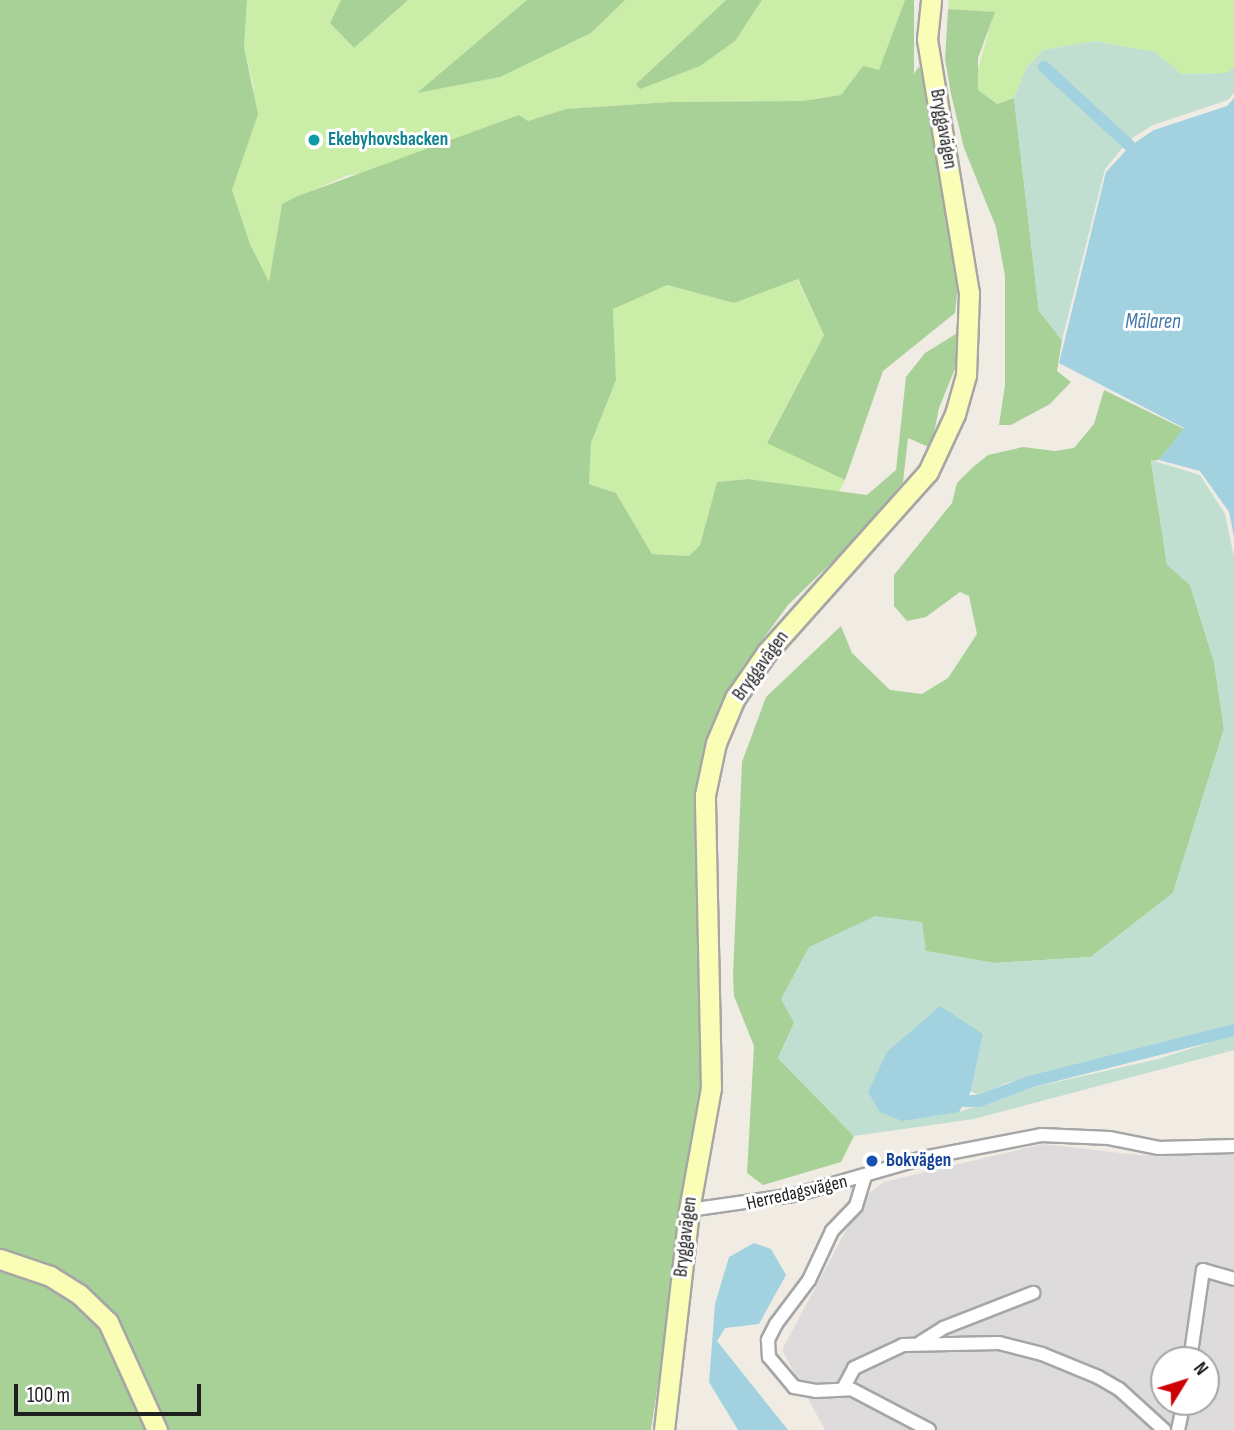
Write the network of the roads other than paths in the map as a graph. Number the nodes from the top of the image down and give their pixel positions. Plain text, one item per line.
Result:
1 (931, 0) edge
2 (1234, 1146) edge
3 (865, 1176) junction
4 (689, 1210) junction
5 (0, 1259) edge
6 (1234, 1279) edge
7 (1033, 1293) dead end
8 (921, 1342) junction
9 (1192, 1346) edge
10 (844, 1387) junction
11 (157, 1430) edge
12 (664, 1430) edge
13 (929, 1430) edge
14 (1164, 1430) edge

1 - 4 main road, Bryggavägen
2 - 3 street, Herredagsvägen
3 - 4 street, Herredagsvägen
3 - 10 street
4 - 12 main road, Bryggavägen
5 - 11 main road
6 - 9 street
7 - 8 street
8 - 10 street
8 - 14 street
10 - 13 street

